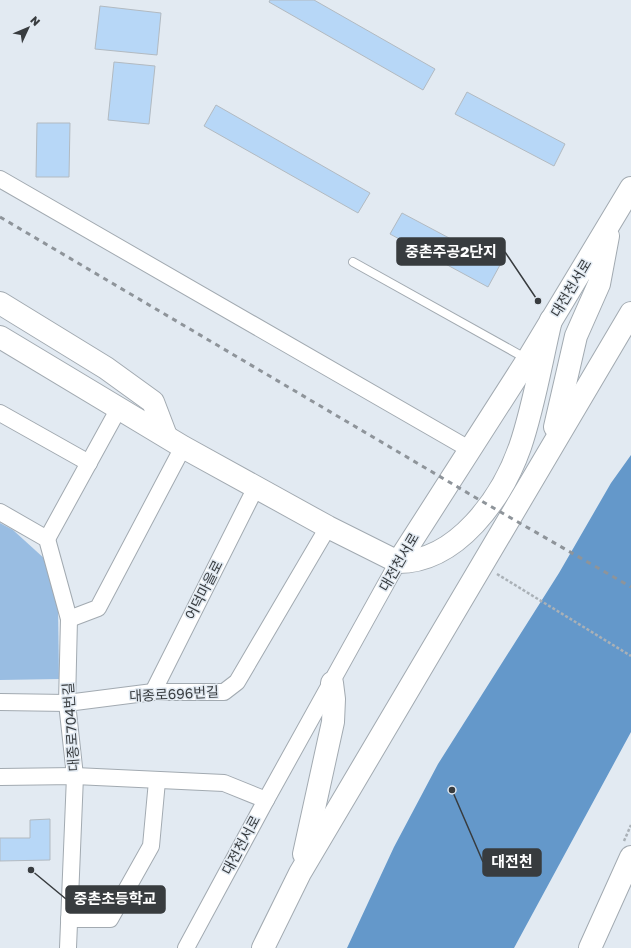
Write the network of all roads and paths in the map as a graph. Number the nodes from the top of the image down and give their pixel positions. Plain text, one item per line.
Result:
1 (0, 179) edge
2 (631, 188) edge
3 (610, 222) junction
4 (353, 262) dead end
5 (0, 303) edge
6 (631, 313) edge
7 (551, 320) junction
8 (0, 337) edge
9 (528, 359) junction
10 (119, 408) junction
11 (0, 413) edge
12 (174, 442) junction
13 (469, 449) junction
14 (548, 452) junction
15 (89, 463) junction
16 (256, 487) junction
17 (0, 512) edge
18 (328, 527) junction
19 (47, 539) junction
20 (398, 562) junction
21 (491, 570) dead end
22 (69, 619) junction
23 (631, 656) edge
24 (332, 683) junction
25 (153, 692) junction
26 (0, 702) edge
27 (66, 703) junction
28 (75, 776) junction
29 (0, 777) edge
30 (157, 781) junction
31 (266, 800) junction
32 (631, 857) edge
33 (300, 873) junction
34 (631, 891) edge
35 (69, 919) junction
36 (594, 938) edge
37 (68, 948) edge
38 (186, 948) edge
39 (263, 948) edge

1 - 13 street
2 - 3 main road, 대전천서로
3 - 7 main road, 대전천서로
3 - 14 main road
4 - 9 lane
5 - 12 main road
6 - 14 main road
7 - 9 main road, 대전천서로
7 - 20 main road
8 - 10 main road
9 - 13 main road, 대전천서로
10 - 12 main road
10 - 15 street
11 - 15 street
12 - 16 main road
12 - 22 street
13 - 20 main road, 대전천서로
14 - 33 main road
15 - 19 street
16 - 18 main road
16 - 25 street, 어덕마을로
17 - 19 street
18 - 20 main road
18 - 25 street, 대종로696번길
19 - 22 street, 대종로704번길
20 - 24 street, 대전천서로
21 - 23 path
22 - 27 street, 대종로704번길
24 - 31 street, 대전천서로
24 - 33 main road
25 - 27 street, 대종로696번길
26 - 27 street, 대종로696번길
27 - 28 street, 대종로704번길
28 - 29 street
28 - 30 street
28 - 35 street, 대종로704번길
30 - 31 street
30 - 35 street
31 - 38 street, 대전천서로
32 - 36 main road
33 - 39 main road
34 - 36 main road
35 - 37 street, 대종로704번길

